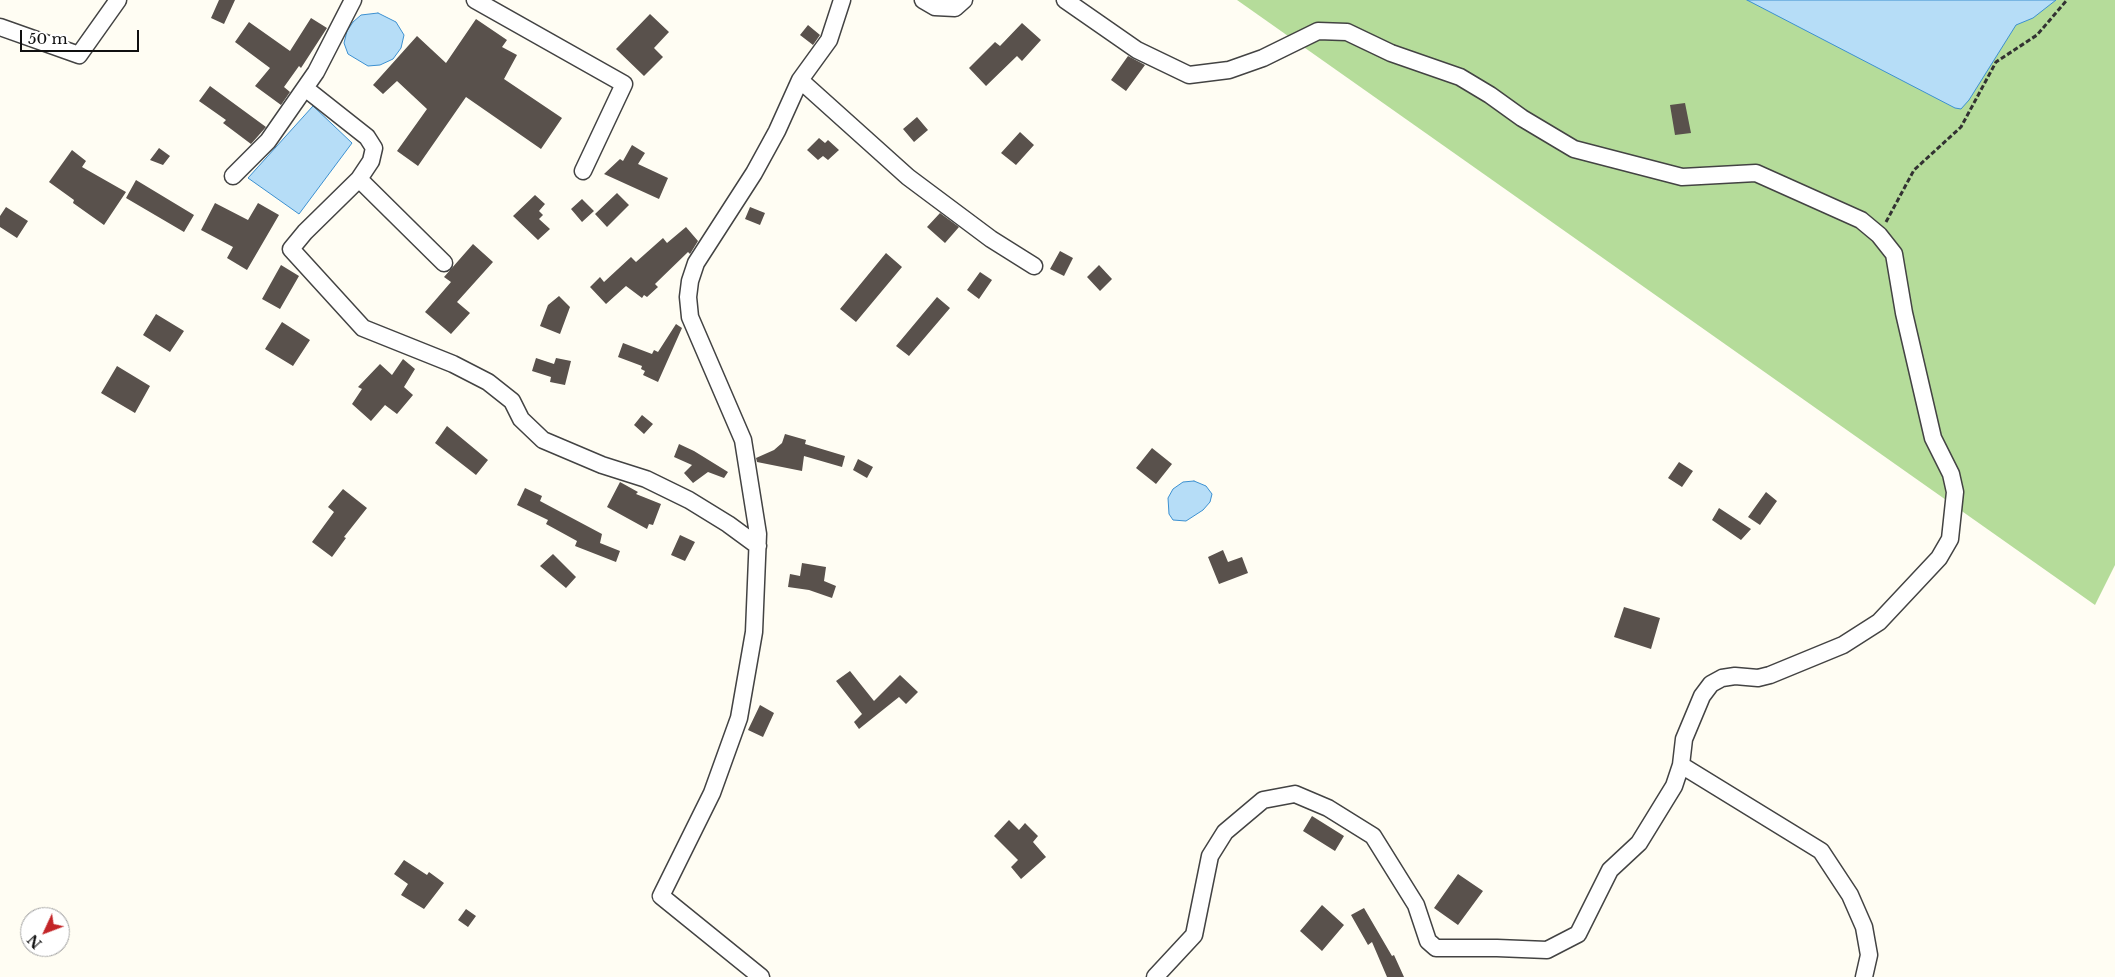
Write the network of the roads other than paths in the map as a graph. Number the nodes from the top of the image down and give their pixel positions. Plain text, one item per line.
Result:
1 (118, 0) edge
2 (353, 0) edge
3 (475, 0) edge
4 (842, 0) edge
5 (923, 0) edge
6 (964, 0) edge
7 (1065, 0) edge
8 (0, 27) edge
9 (800, 80) junction
10 (305, 88) junction
11 (582, 171) dead end
12 (233, 176) dead end
13 (359, 179) junction
14 (444, 263) dead end
15 (1034, 266) dead end
16 (758, 546) junction
17 (1681, 765) junction
18 (761, 977) edge
19 (1156, 977) edge
20 (1864, 977) edge

1 - 8 street
2 - 10 street
3 - 11 street
4 - 9 street
5 - 6 street
7 - 17 street
9 - 15 street
9 - 16 street
10 - 12 street
10 - 13 street
13 - 14 street
13 - 16 street
16 - 18 street
17 - 19 street
17 - 20 street

